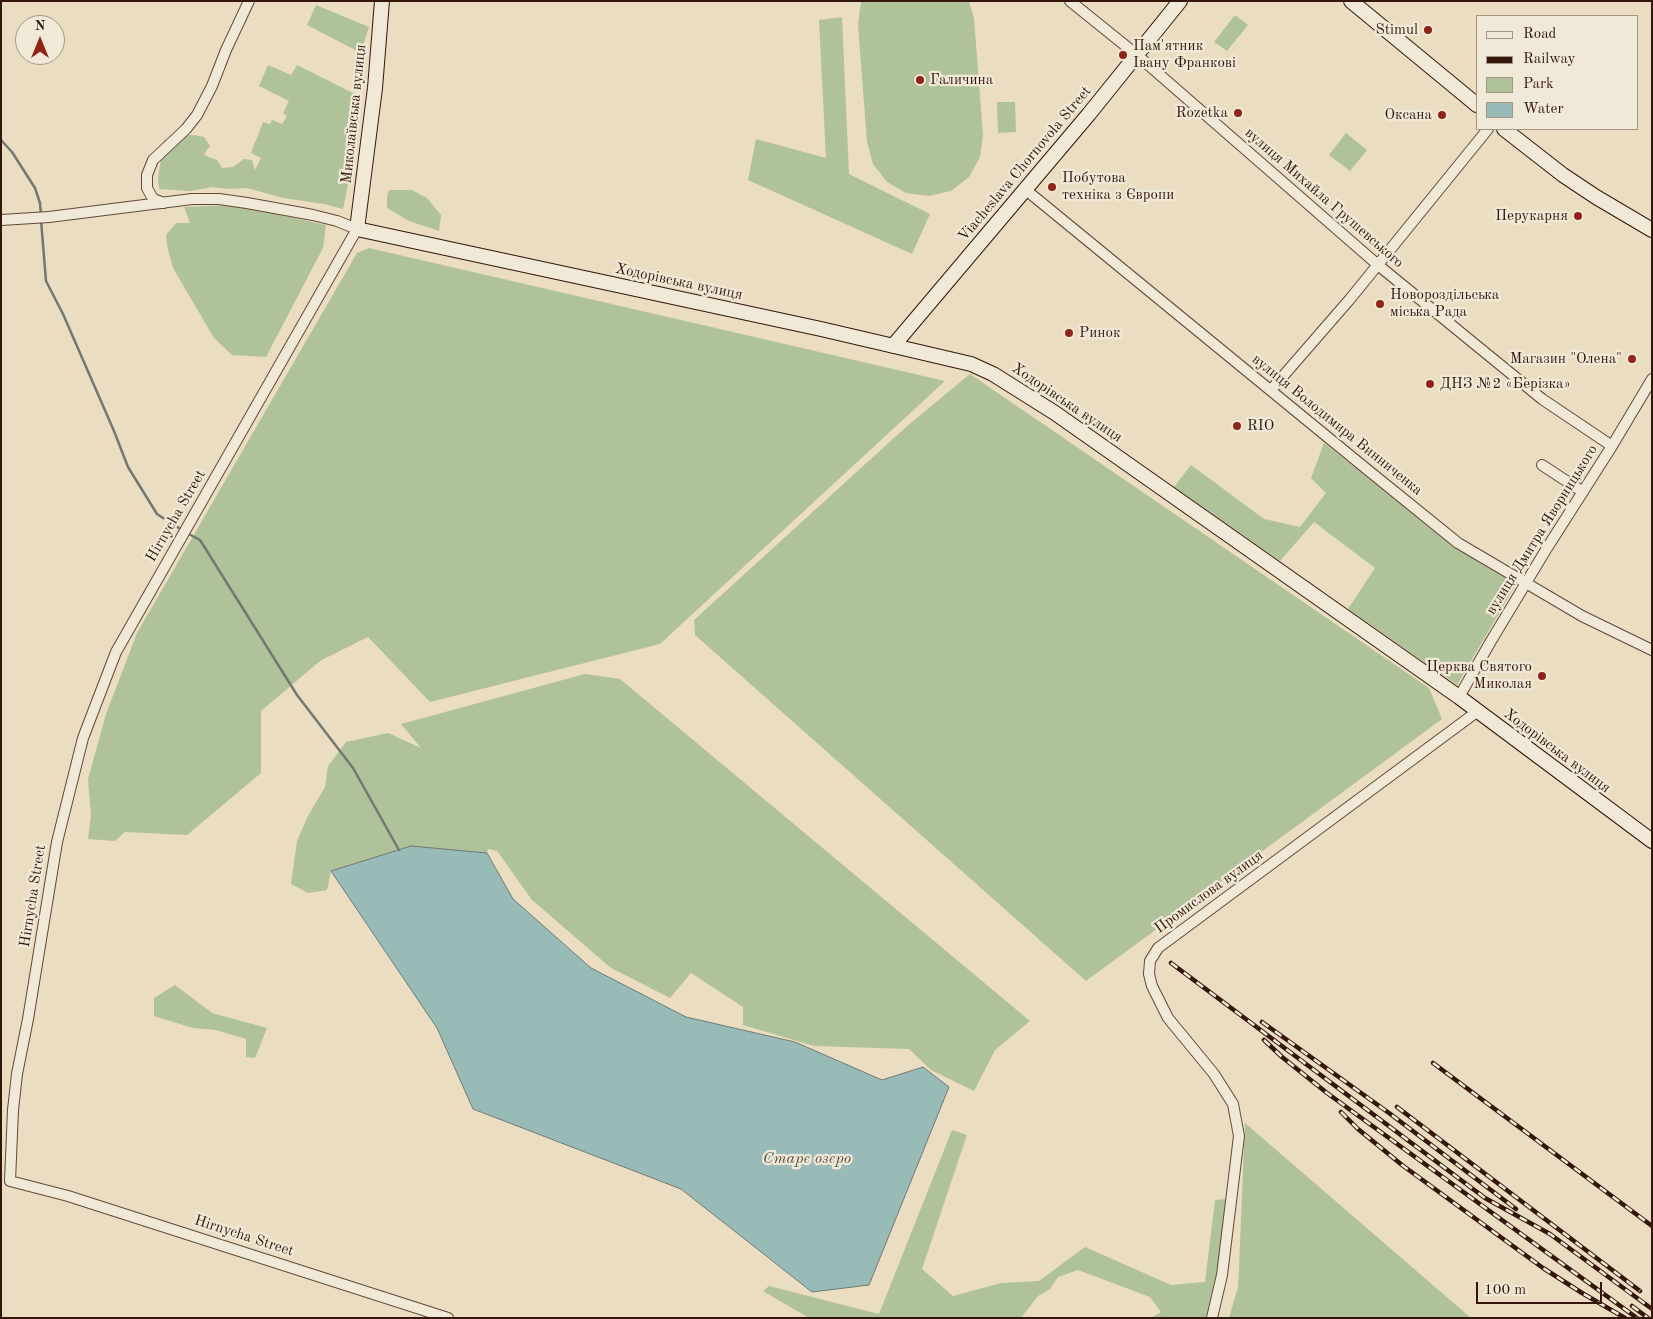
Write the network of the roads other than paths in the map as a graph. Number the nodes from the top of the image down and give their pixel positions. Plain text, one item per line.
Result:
1 (249, 1) edge
2 (382, 1) edge
3 (1070, 1) edge
4 (1180, 1) edge
5 (1352, 1) edge
6 (1137, 56) junction
7 (1476, 104) edge
8 (1487, 130) edge
9 (1505, 130) edge
10 (1026, 190) junction
11 (165, 204) junction
12 (1, 220) edge
13 (357, 229) junction
14 (1652, 230) edge
15 (1378, 265) junction
16 (892, 346) junction
17 (1652, 379) edge
18 (1271, 390) junction
19 (1612, 446) junction
20 (1542, 465) dead end
21 (1583, 492) junction
22 (1526, 584) junction
23 (1652, 650) edge
24 (1459, 697) junction
25 (1478, 711) junction
26 (1652, 841) edge
27 (448, 1318) edge
28 (1212, 1318) edge

1 - 11 street
2 - 13 main road, Миколаївська вулиця
3 - 6 street, вулиця Михайла Грушевського
4 - 6 main road, Viacheslava Chornovola Street
5 - 7 main road
6 - 10 main road, Viacheslava Chornovola Street
6 - 15 street, вулиця Михайла Грушевського
8 - 15 street
9 - 14 main road
10 - 16 main road, Viacheslava Chornovola Street
10 - 18 street, вулиця Володимира Винниченка
11 - 12 street
11 - 13 street
13 - 16 main road, Ходорівська вулиця
13 - 27 street, Hirnycha Street
15 - 18 street
15 - 19 street, вулиця Михайла Грушевського
16 - 24 main road, Ходорівська вулиця
17 - 19 street, вулиця Дмитра Яворницького
18 - 22 street, вулиця Володимира Винниченка
19 - 21 street, вулиця Дмитра Яворницького
20 - 21 street
21 - 22 street, вулиця Дмитра Яворницького
22 - 23 street, вулиця Володимира Винниченка
22 - 24 street, вулиця Дмитра Яворницького
24 - 25 main road, Ходорівська вулиця
25 - 26 main road, Ходорівська вулиця
25 - 28 street, Промислова вулиця

